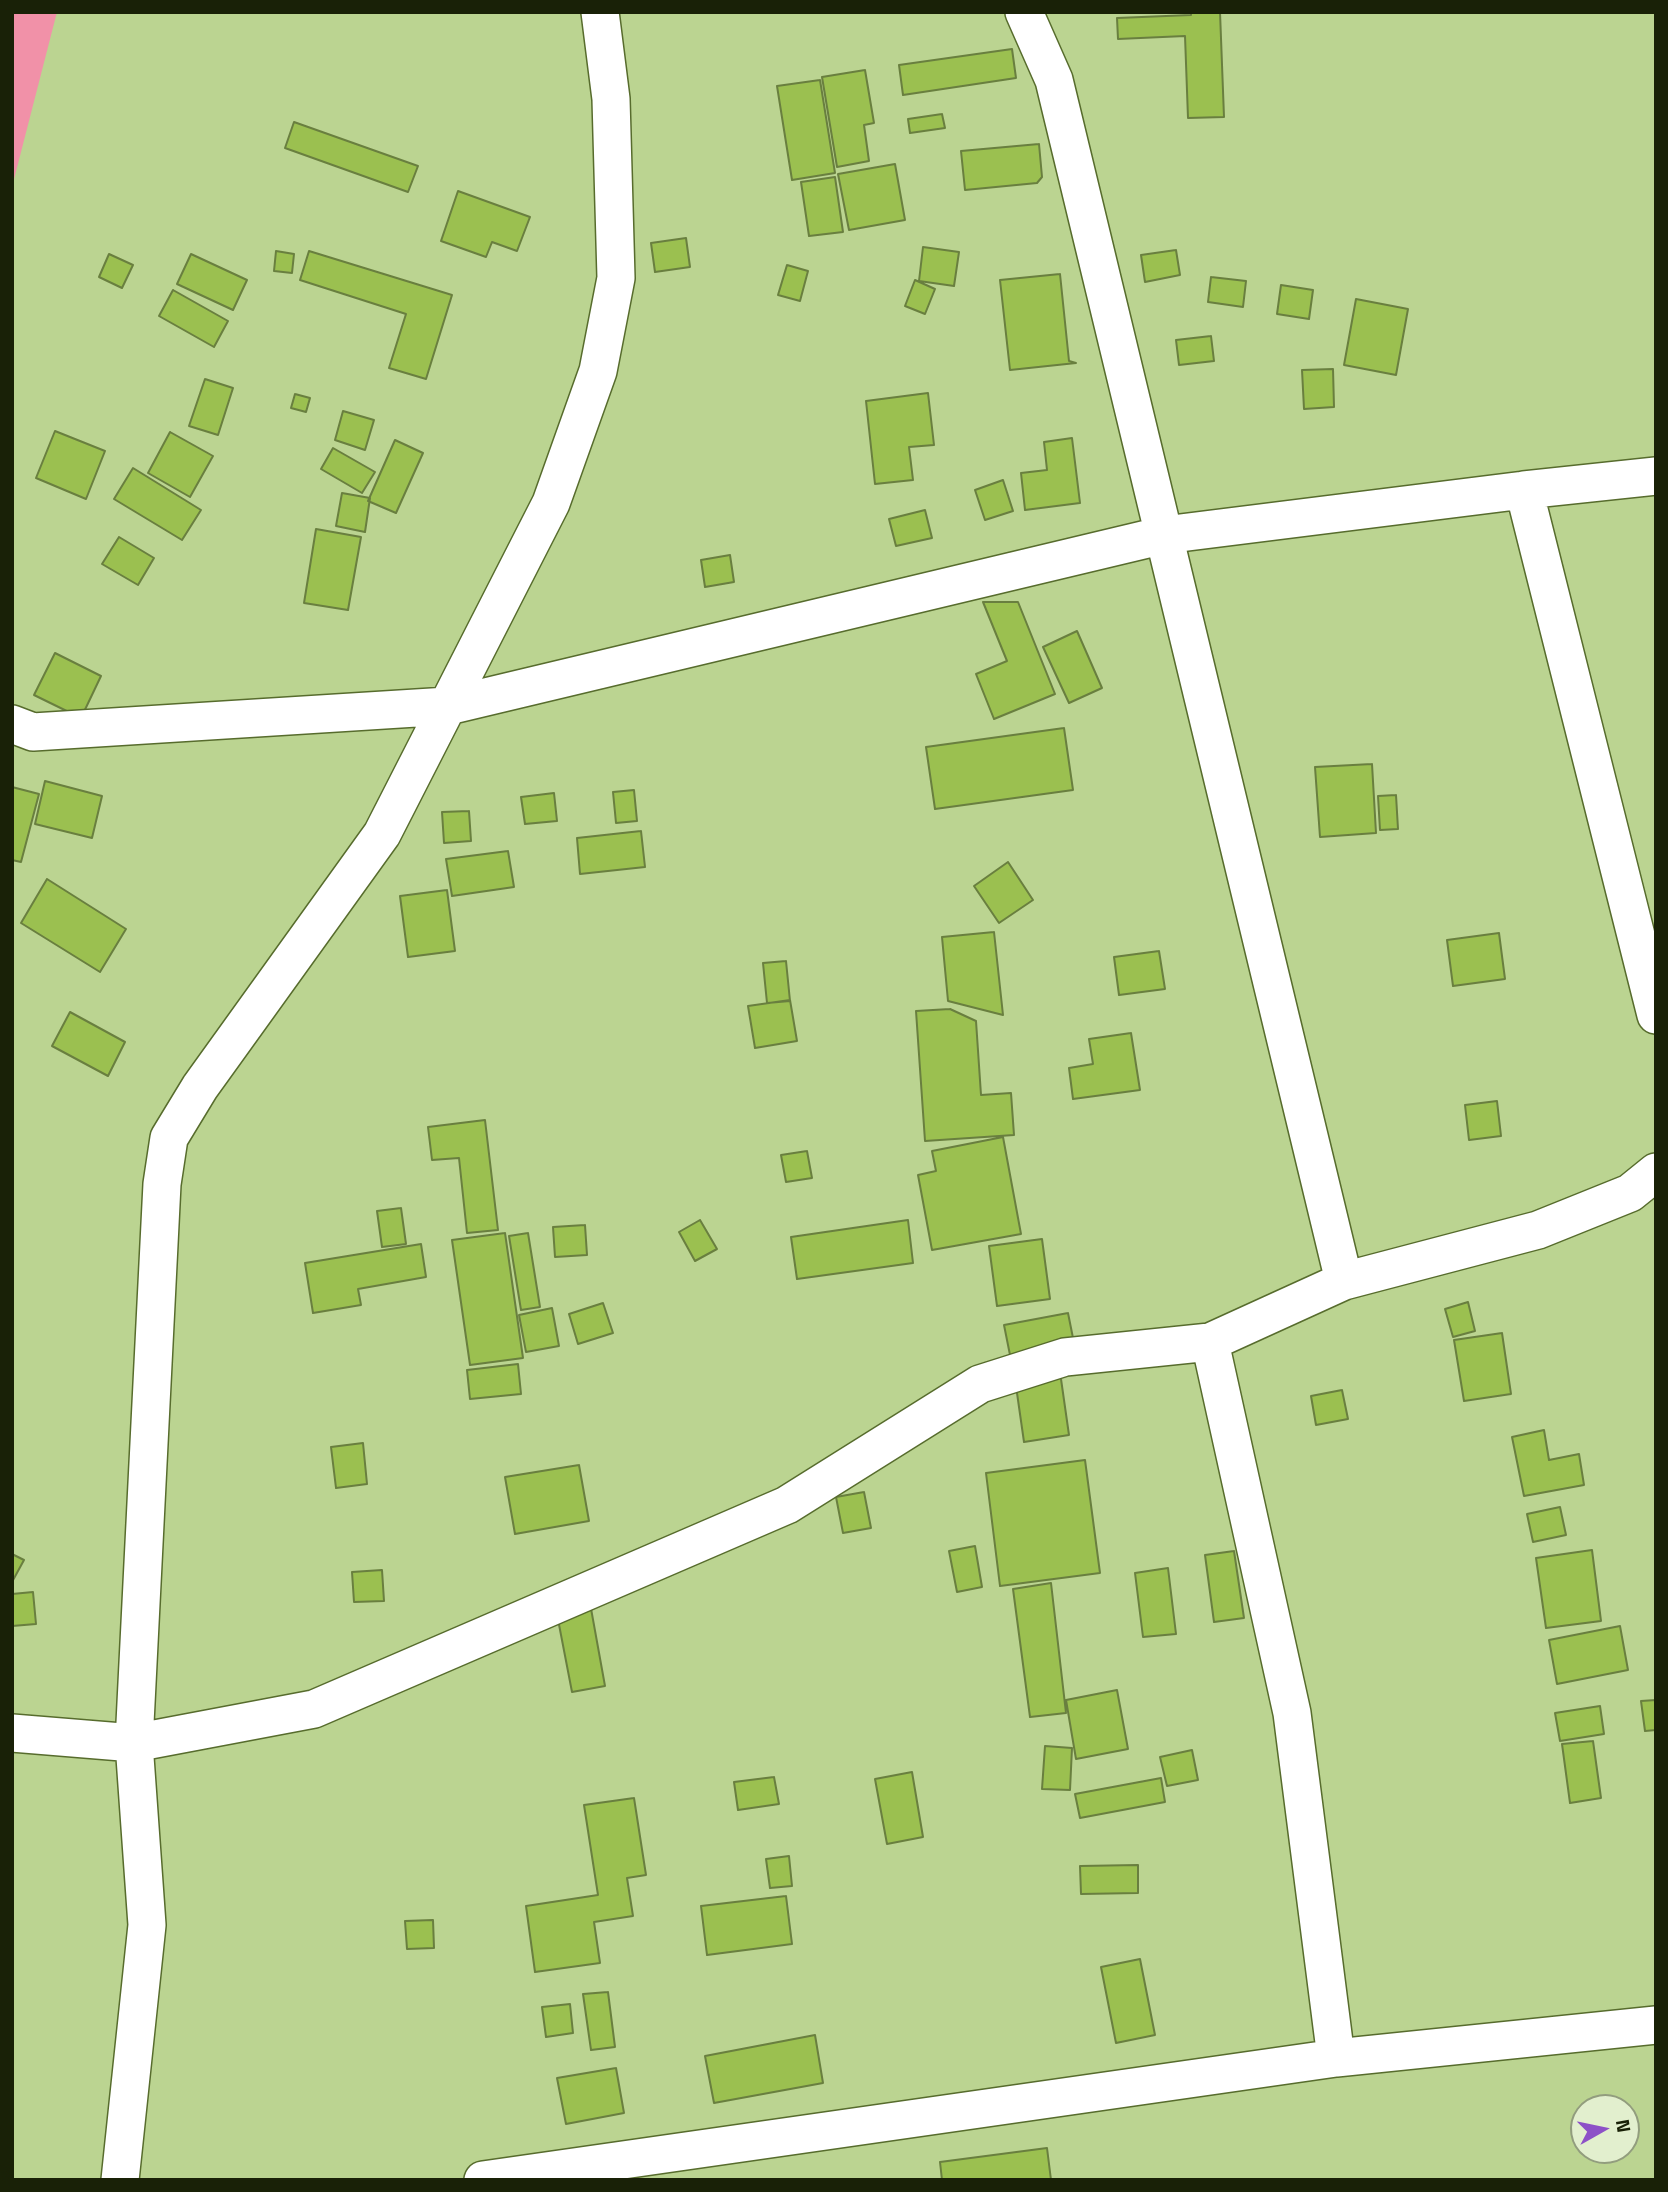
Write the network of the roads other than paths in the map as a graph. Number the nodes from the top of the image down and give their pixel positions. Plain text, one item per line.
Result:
1 (600, 12) edge
2 (1024, 12) edge
3 (1656, 476) edge
4 (1524, 491) junction
5 (1164, 535) junction
6 (448, 706) junction
7 (12, 724) edge
8 (1656, 1015) edge
9 (1656, 1172) edge
10 (1344, 1281) junction
11 (1210, 1342) junction
12 (12, 1733) edge
13 (134, 1743) junction
14 (1656, 2025) edge
15 (1336, 2058) junction
16 (120, 2180) edge
17 (483, 2180) edge

1 - 6 street
2 - 5 street
3 - 4 street
4 - 5 street
4 - 8 street
5 - 6 street
5 - 10 street
6 - 7 street
6 - 13 street
9 - 10 street
10 - 11 street
11 - 13 street
11 - 15 street
12 - 13 street
13 - 16 street
14 - 15 street
15 - 17 street

